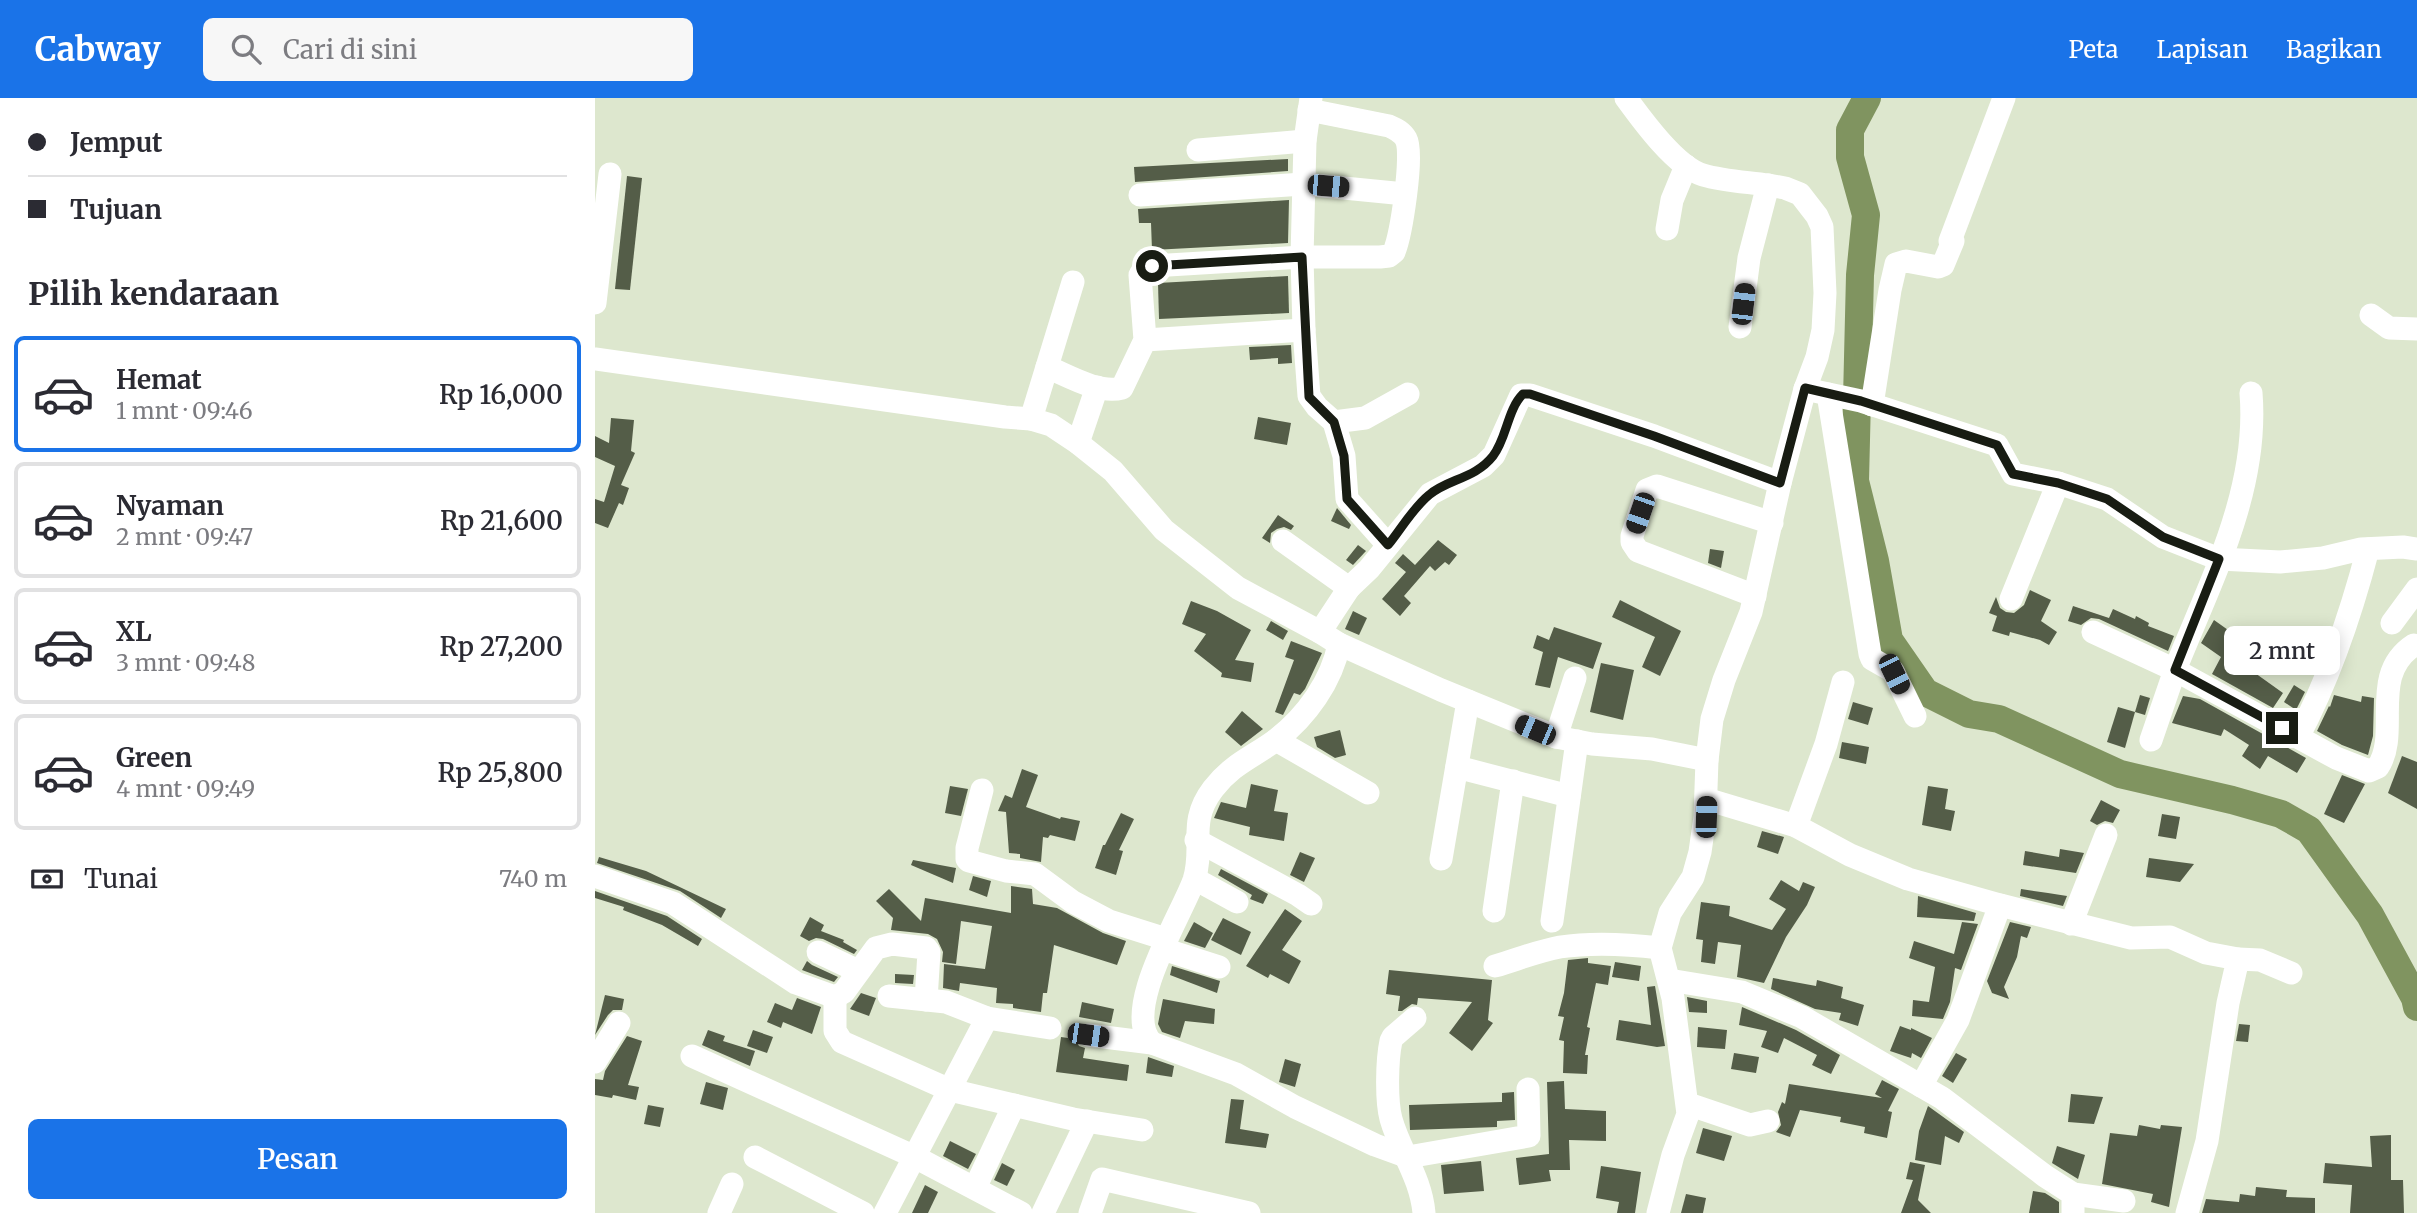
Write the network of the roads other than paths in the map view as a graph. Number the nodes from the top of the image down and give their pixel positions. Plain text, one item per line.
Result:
1 (1626, 98) edge
2 (2004, 98) edge
3 (1310, 104) edge
4 (1305, 141) junction
5 (1198, 150) dead end
6 (1686, 166) junction
7 (610, 174) dead end
8 (1303, 184) junction
9 (1768, 185) junction
10 (1405, 194) junction
11 (1140, 195) dead end
12 (1667, 229) dead end
13 (1302, 257) junction
14 (1073, 282) dead end
15 (595, 295) edge
16 (595, 303) edge
17 (2371, 315) dead end
18 (1740, 327) dead end
19 (1304, 330) junction
20 (2417, 330) edge
21 (1145, 340) junction
22 (595, 359) edge
23 (1047, 368) junction
24 (1097, 387) junction
25 (1805, 388) junction
26 (2251, 393) dead end
27 (1408, 394) dead end
28 (1831, 395) junction
29 (1867, 403) junction
30 (1031, 419) junction
31 (1334, 422) junction
32 (1078, 443) junction
33 (1780, 483) junction
34 (2058, 483) junction
35 (1772, 523) junction
36 (1283, 541) dead end
37 (1388, 545) junction
38 (2368, 549) junction
39 (2417, 549) edge
40 (2219, 559) junction
41 (1349, 588) junction
42 (2417, 589) edge
43 (1755, 596) junction
44 (2011, 599) dead end
45 (2392, 623) dead end
46 (2093, 632) dead end
47 (1330, 638) junction
48 (2417, 646) edge
49 (2175, 670) junction
50 (1575, 678) dead end
51 (1843, 682) dead end
52 (1468, 701) junction
53 (1915, 716) dead end
54 (2298, 737) junction
55 (1566, 739) junction
56 (1276, 740) junction
57 (2151, 740) dead end
58 (1707, 760) junction
59 (1457, 767) junction
60 (1513, 782) junction
61 (982, 790) dead end
62 (1367, 793) dead end
63 (1569, 796) junction
64 (1706, 799) junction
65 (1795, 826) junction
66 (2106, 835) dead end
67 (1196, 840) junction
68 (1441, 859) dead end
69 (595, 876) edge
70 (1195, 878) junction
71 (1237, 902) dead end
72 (1311, 904) dead end
73 (2000, 905) junction
74 (1494, 911) dead end
75 (1552, 921) dead end
76 (2071, 924) junction
77 (1164, 944) junction
78 (1660, 948) junction
79 (818, 952) dead end
80 (2238, 959) junction
81 (1495, 966) dead end
82 (1219, 967) dead end
83 (858, 971) junction
84 (2291, 974) dead end
85 (1669, 980) junction
86 (889, 996) dead end
87 (835, 997) junction
88 (926, 1000) junction
89 (987, 1018) junction
90 (1415, 1018) dead end
91 (619, 1023) dead end
92 (1049, 1028) dead end
93 (1088, 1035) dead end
94 (1152, 1044) junction
95 (692, 1056) dead end
96 (595, 1062) edge
97 (1921, 1086) junction
98 (1528, 1089) dead end
99 (950, 1090) junction
100 (1688, 1104) junction
101 (1014, 1105) junction
102 (1087, 1121) junction
103 (1768, 1121) dead end
104 (1142, 1130) dead end
105 (755, 1157) dead end
106 (915, 1157) junction
107 (1408, 1157) junction
108 (732, 1184) dead end
109 (975, 1188) junction
110 (2124, 1201) dead end
111 (2073, 1203) edge
112 (1194, 1206) edge
113 (719, 1213) edge
114 (863, 1213) edge
115 (885, 1213) edge
116 (1021, 1213) edge
117 (1043, 1213) edge
118 (1090, 1213) edge
119 (1249, 1213) edge
120 (1424, 1213) edge
121 (1658, 1213) edge
122 (2187, 1213) edge

1 - 6 street
2 - 29 street
3 - 4 street
3 - 10 street
4 - 5 street
4 - 8 street
6 - 9 street
6 - 12 street
7 - 15 street
8 - 10 street
8 - 11 street
8 - 13 street
9 - 18 street
9 - 25 street
10 - 13 street
13 - 19 street
13 - 21 street
14 - 23 street
15 - 16 street
17 - 20 street
19 - 21 street
19 - 31 street
21 - 24 street
22 - 30 street
23 - 24 street
23 - 30 street
24 - 32 street
25 - 28 street
25 - 33 street
26 - 40 street
27 - 31 street
28 - 29 street
28 - 53 street
29 - 34 street
30 - 32 street
31 - 37 street
32 - 47 street
33 - 35 street
33 - 37 street
34 - 40 street
34 - 44 street
35 - 43 street
35 - 43 street
36 - 41 street
37 - 41 street
38 - 39 street
38 - 40 street
38 - 54 street
40 - 49 street
41 - 47 street
42 - 45 street
43 - 58 street
46 - 49 street
47 - 52 street
47 - 56 street
48 - 54 street
49 - 54 street
49 - 57 street
50 - 55 street
51 - 65 street
52 - 55 street
52 - 59 street
55 - 58 street
55 - 63 street
56 - 62 street
56 - 67 street
58 - 64 street
59 - 60 street
59 - 68 street
60 - 63 street
60 - 74 street
61 - 77 street
63 - 75 street
64 - 65 street
64 - 78 street
65 - 73 street
66 - 76 street
67 - 70 street
67 - 72 street
69 - 87 street
70 - 71 street
70 - 77 street
73 - 76 street
73 - 97 street
76 - 80 street
77 - 82 street
77 - 94 street
78 - 81 street
78 - 85 street
79 - 83 street
80 - 84 street
80 - 122 street
83 - 87 street
83 - 88 street
85 - 97 street
85 - 100 street
86 - 88 street
87 - 99 street
88 - 89 street
89 - 92 street
89 - 99 street
90 - 107 street
91 - 96 street
93 - 94 street
94 - 107 street
95 - 106 street
97 - 111 street
98 - 107 street
99 - 101 street
99 - 106 street
100 - 103 street
100 - 121 street
101 - 102 street
101 - 109 street
102 - 104 street
102 - 117 street
105 - 114 street
106 - 109 street
106 - 115 street
107 - 120 street
108 - 113 street
109 - 116 street
110 - 111 street
112 - 118 street
112 - 119 street

